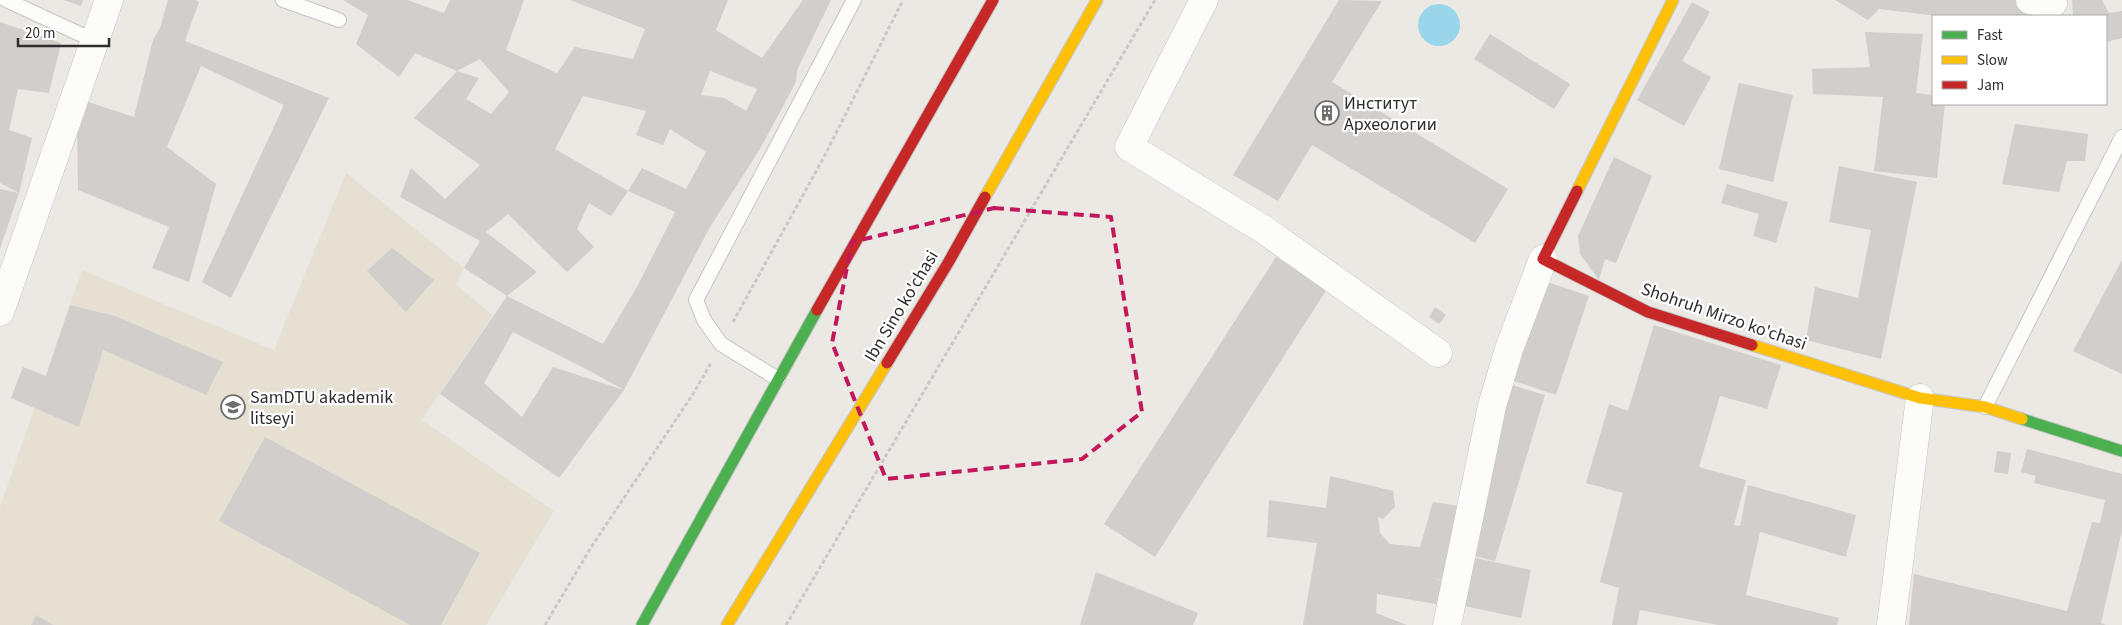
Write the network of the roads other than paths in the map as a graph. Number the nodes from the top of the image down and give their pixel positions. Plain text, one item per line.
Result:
1 (6, 0) edge
2 (109, 0) edge
3 (283, 0) edge
4 (854, 0) edge
5 (993, 0) edge
6 (1097, 0) edge
7 (1204, 0) edge
8 (1673, 0) edge
9 (2030, 0) edge
10 (2053, 0) edge
11 (339, 20) dead end
12 (95, 40) junction
13 (2122, 137) edge
14 (1543, 259) junction
15 (0, 312) edge
16 (1438, 354) dead end
17 (778, 379) junction
18 (1920, 398) junction
19 (1985, 406) junction
20 (2122, 451) edge
21 (642, 625) edge
22 (727, 625) edge
23 (1446, 625) edge
24 (1891, 625) edge

1 - 12 lane
2 - 12 street
3 - 11 lane
4 - 17 lane
5 - 17 main road
6 - 22 main road, Ibn Sino ko'chasi
7 - 16 street
8 - 14 main road
9 - 10 street
12 - 15 street
13 - 19 lane
14 - 18 main road, Shohruh Mirzo ko'chasi
14 - 23 street
17 - 21 main road
18 - 19 main road, Shohruh Mirzo ko'chasi
18 - 24 street
19 - 20 main road, Shohruh Mirzo ko'chasi

